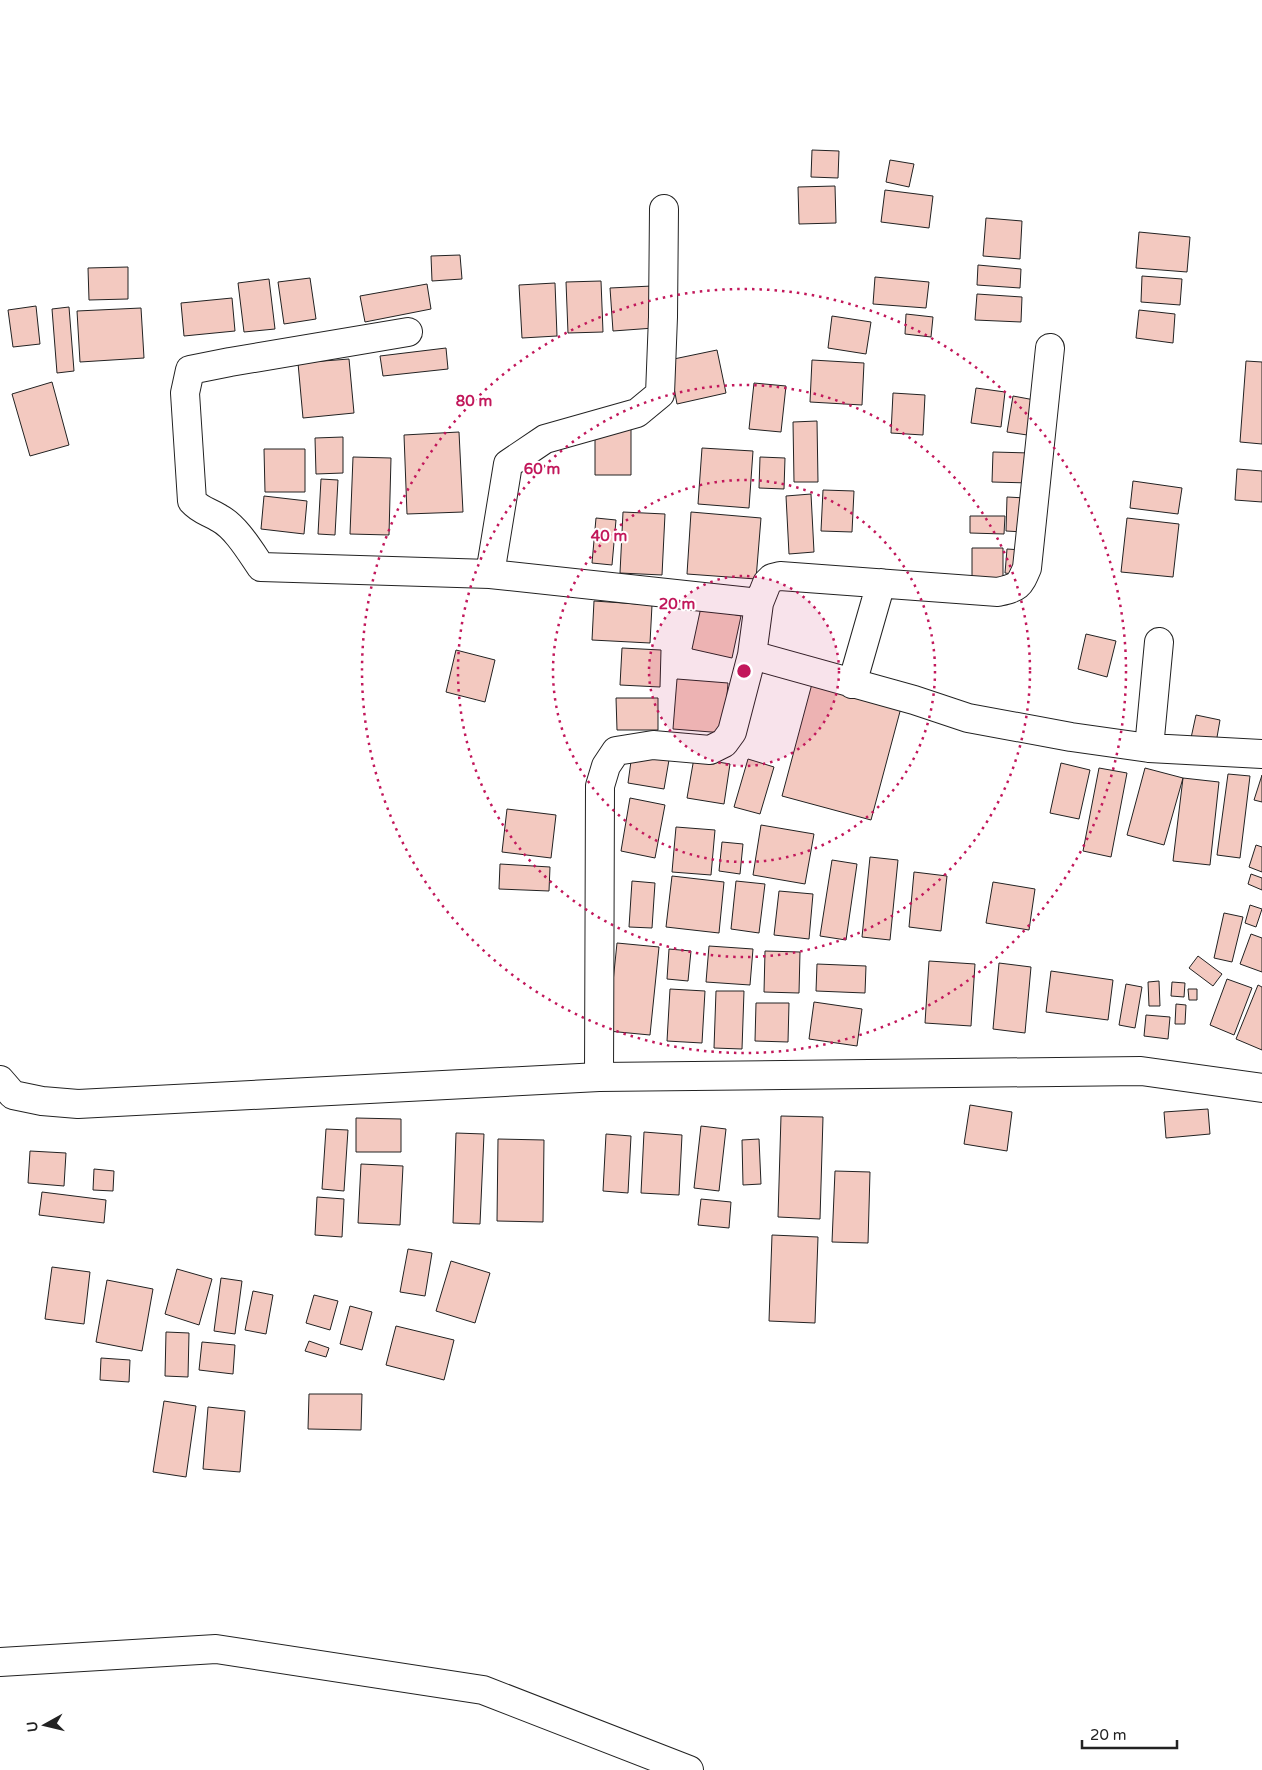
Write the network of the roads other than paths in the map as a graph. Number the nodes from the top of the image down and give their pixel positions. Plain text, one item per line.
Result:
1 (664, 209) dead end
2 (408, 332) dead end
3 (1050, 348) dead end
4 (490, 574) junction
5 (881, 583) junction
6 (759, 603) junction
7 (1159, 642) dead end
8 (752, 655) junction
9 (852, 684) junction
10 (1149, 748) junction
11 (1262, 754) edge
12 (599, 1078) junction
13 (0, 1080) edge
14 (1262, 1088) edge
15 (0, 1662) edge
16 (689, 1770) edge

1 - 4 street
2 - 4 street
3 - 5 street
4 - 6 street
5 - 6 street
5 - 9 street
6 - 8 street
7 - 10 street
8 - 9 street
8 - 12 street
9 - 10 street
10 - 11 street
12 - 13 street
12 - 14 street
15 - 16 street

